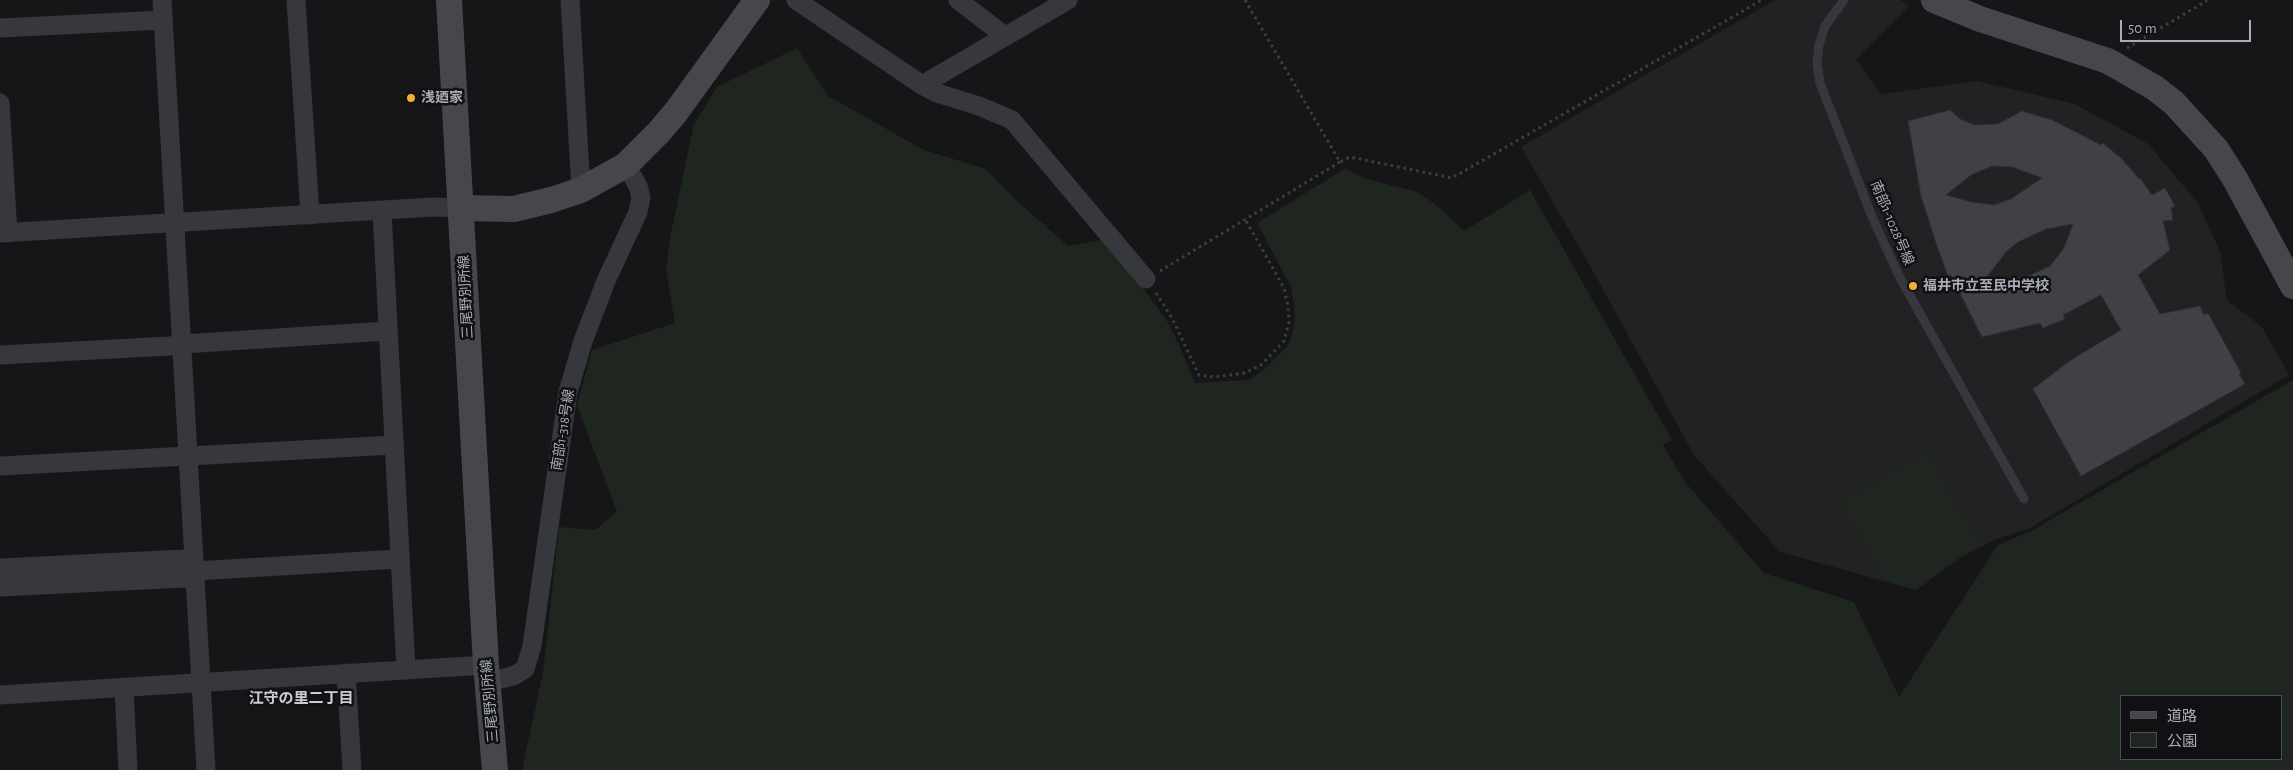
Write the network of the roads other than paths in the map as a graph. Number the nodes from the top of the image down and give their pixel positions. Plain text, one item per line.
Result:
1 (162, 0) edge
2 (296, 0) edge
3 (449, 0) edge
4 (570, 0) edge
5 (757, 0) edge
6 (796, 0) edge
7 (958, 0) edge
8 (1068, 0) edge
9 (1844, 0) edge
10 (1934, 0) edge
11 (163, 20) junction
12 (0, 28) edge
13 (1005, 36) junction
14 (922, 85) junction
15 (0, 103) edge
16 (626, 165) junction
17 (581, 190) junction
18 (462, 208) junction
19 (382, 211) junction
20 (310, 215) junction
21 (174, 223) junction
22 (4, 233) edge
23 (1146, 279) road end
24 (2293, 286) edge
25 (388, 331) junction
26 (183, 344) junction
27 (0, 355) edge
28 (394, 445) junction
29 (189, 456) junction
30 (0, 466) edge
31 (2024, 499) dead end
32 (399, 559) junction
33 (0, 568) edge
34 (195, 571) junction
35 (0, 587) edge
36 (406, 670) junction
37 (346, 673) junction
38 (487, 674) junction
39 (200, 683) junction
40 (124, 688) junction
41 (0, 695) edge
42 (128, 770) edge
43 (206, 770) edge
44 (352, 770) edge
45 (495, 770) edge

1 - 11 street
2 - 20 street
3 - 18 main road, 三尾野別所線
4 - 17 street
5 - 16 main road
6 - 14 street
7 - 13 street
8 - 13 street
9 - 31 lane, 南部1-1028号線
10 - 24 main road
11 - 12 street
11 - 21 street
13 - 14 street
14 - 23 street
15 - 22 street
16 - 17 main road
16 - 38 street, 南部1-318号線
17 - 18 main road
18 - 19 street
18 - 38 main road, 三尾野別所線
19 - 20 street
19 - 25 street
20 - 21 street
21 - 22 street
21 - 26 street
25 - 26 street
25 - 28 street
26 - 27 street
26 - 29 street
28 - 29 street
28 - 32 street
29 - 30 street
29 - 34 street
32 - 34 street
32 - 36 street
33 - 34 street
34 - 35 street
34 - 39 street
36 - 37 street
36 - 38 street
37 - 39 street
37 - 44 street
38 - 45 main road, 三尾野別所線
39 - 40 street
39 - 43 street
40 - 41 street
40 - 42 street

